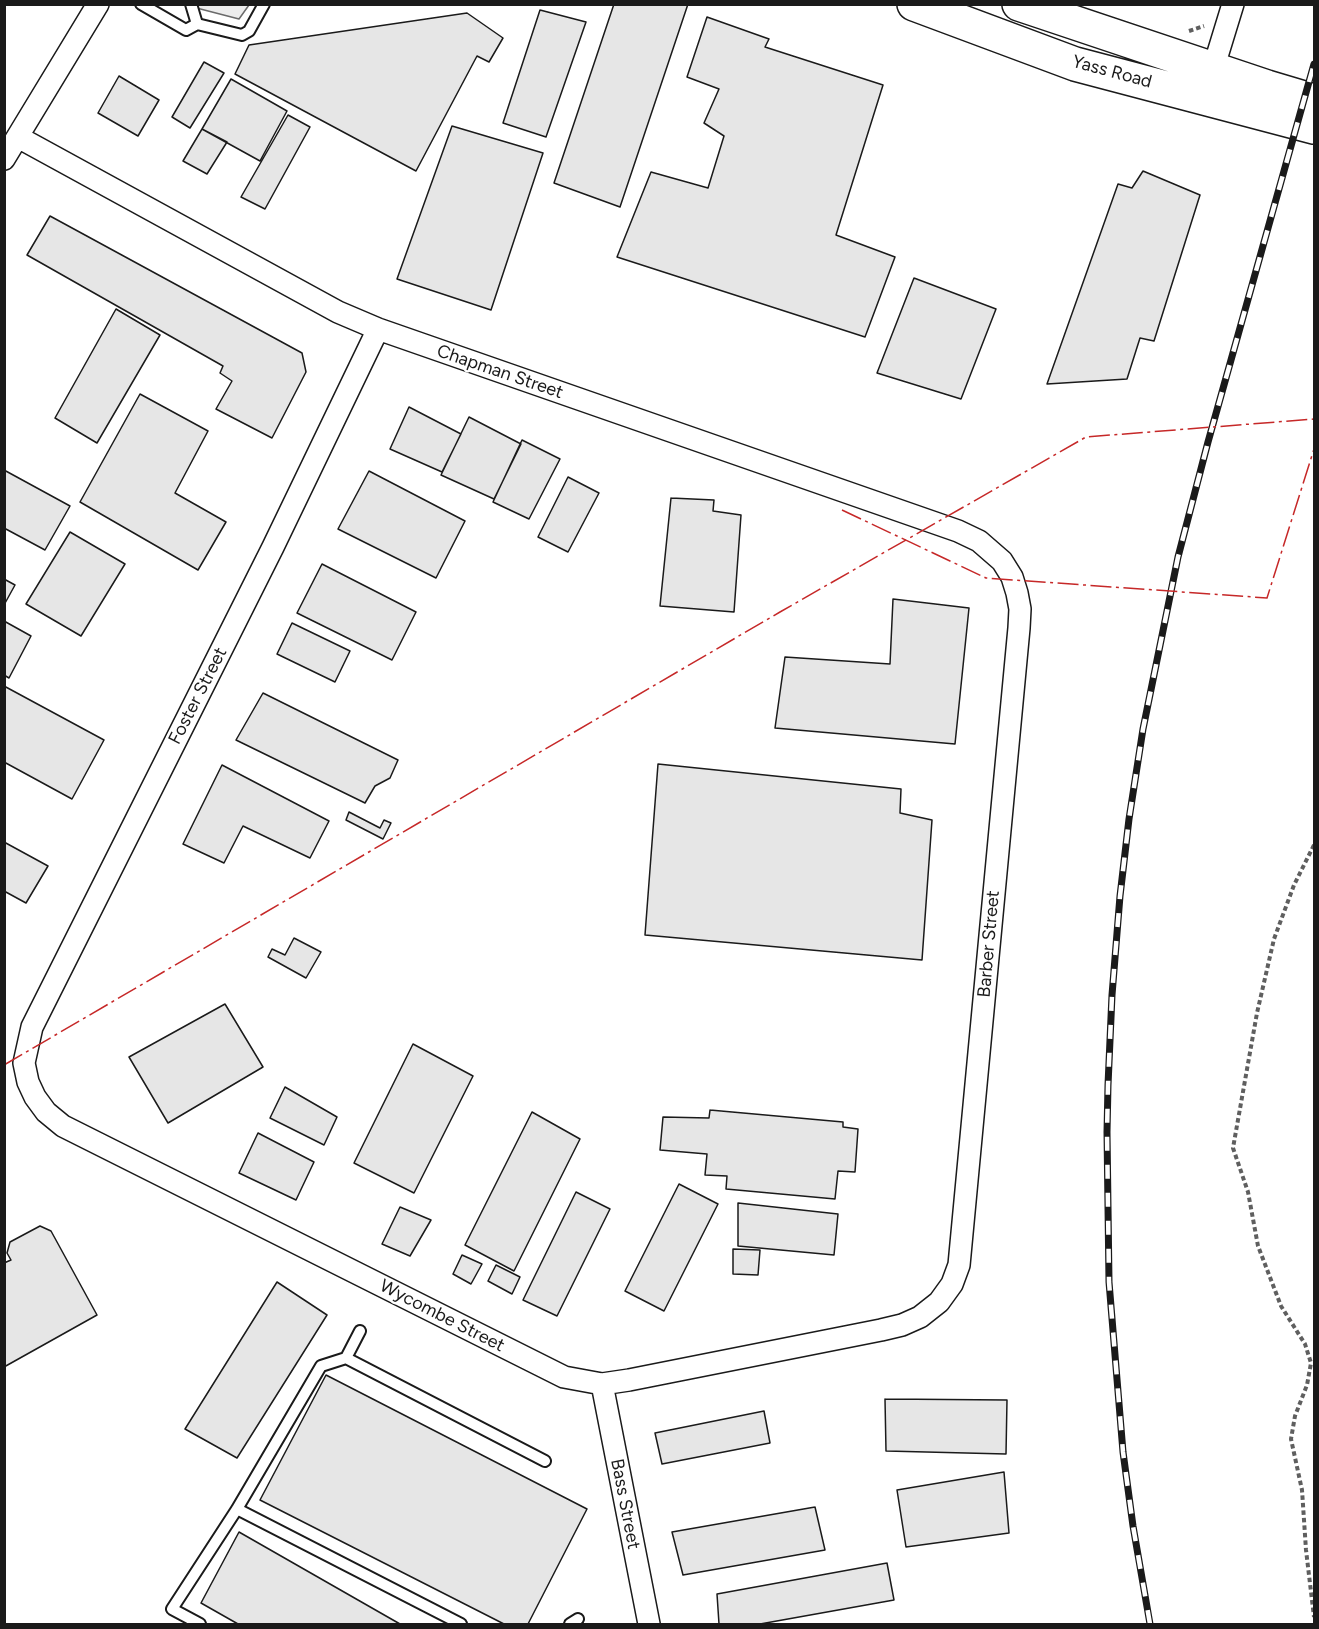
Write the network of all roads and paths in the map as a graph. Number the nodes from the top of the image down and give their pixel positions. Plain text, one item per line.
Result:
1 (98, 4) edge
2 (141, 4) edge
3 (191, 4) edge
4 (264, 4) edge
5 (914, 4) edge
6 (1019, 4) edge
7 (1233, 4) edge
8 (198, 24) junction
9 (1211, 69) junction
10 (1177, 90) junction
11 (1314, 101) edge
12 (1314, 127) edge
13 (18, 137) junction
14 (4, 159) edge
15 (378, 329) junction
16 (1002, 561) joint
17 (1314, 845) edge
18 (24, 1063) joint
19 (920, 1317) joint
20 (360, 1331) dead end
21 (346, 1358) junction
22 (602, 1384) junction
23 (545, 1461) dead end
24 (237, 1509) junction
25 (1314, 1617) edge
26 (200, 1624) edge
27 (461, 1624) edge
28 (649, 1624) edge

1 - 13 street
2 - 8 lane
3 - 8 lane
4 - 8 lane
5 - 10 main road, Yass Road
6 - 9 main road, Yass Road
7 - 9 street
9 - 10 main road
9 - 11 main road, Yass Road
10 - 12 main road, Yass Road
13 - 14 street
13 - 15 street, Chapman Street
15 - 16 street, Chapman Street
15 - 18 street, Foster Street
16 - 19 street, Barber Street
17 - 25 path
18 - 22 street, Wycombe Street
19 - 22 street, Wycombe Street
20 - 21 lane
21 - 23 lane
21 - 24 lane
22 - 28 street, Bass Street
24 - 26 lane
24 - 27 lane

